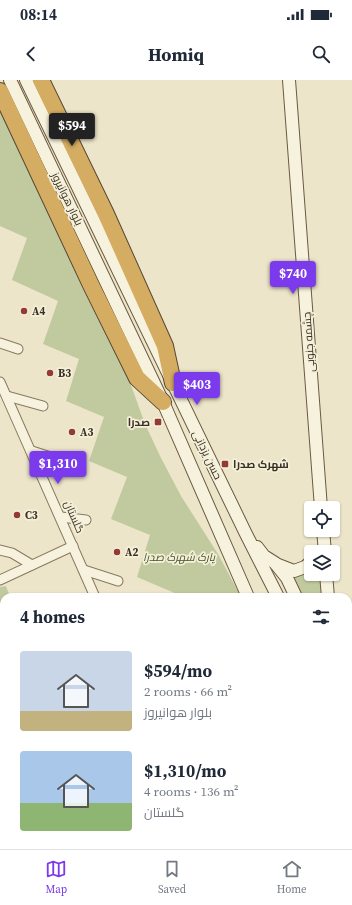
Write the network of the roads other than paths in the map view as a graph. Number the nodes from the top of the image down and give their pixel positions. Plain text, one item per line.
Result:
1 (10, 80) edge
2 (26, 80) edge
3 (41, 80) edge
4 (289, 80) edge
5 (0, 91) edge
6 (96, 225) joint
7 (83, 232) joint
8 (0, 343) edge
9 (18, 349) dead end
10 (0, 382) edge
11 (173, 383) junction
12 (7, 396) junction
13 (163, 402) junction
14 (43, 406) dead end
15 (32, 451) junction
16 (66, 462) dead end
17 (320, 501) edge
18 (61, 517) junction
19 (86, 520) dead end
20 (246, 534) junction
21 (73, 546) junction
22 (0, 550) edge
23 (275, 563) junction
24 (32, 565) junction
25 (304, 567) edge
26 (84, 570) junction
27 (0, 580) edge
28 (118, 581) dead end
29 (327, 581) edge
30 (93, 593) edge
31 (246, 593) edge
32 (276, 593) edge
33 (294, 593) edge
34 (328, 593) edge

1 - 7 main road, بلوار هوانیروز
2 - 6 main road, بلوار هوانیروز
3 - 11 highway
4 - 17 main road, چشمه جنوبی
5 - 13 highway
6 - 11 main road, حسن یزدانی
7 - 13 main road, حسن یزدانی
8 - 9 street
10 - 12 street, گلستان
11 - 20 main road, حسن یزدانی
12 - 14 street
12 - 15 street, گلستان
13 - 31 main road, حسن یزدانی
15 - 16 street
15 - 18 street, گلستان
18 - 19 street
18 - 21 street, گلستان
20 - 23 main road
20 - 32 main road, حسن یزدانی
21 - 24 street
21 - 26 street, گلستان
22 - 24 street
23 - 25 main road
23 - 33 main road
24 - 27 street
26 - 28 street
26 - 30 street, گلستان
29 - 34 main road

